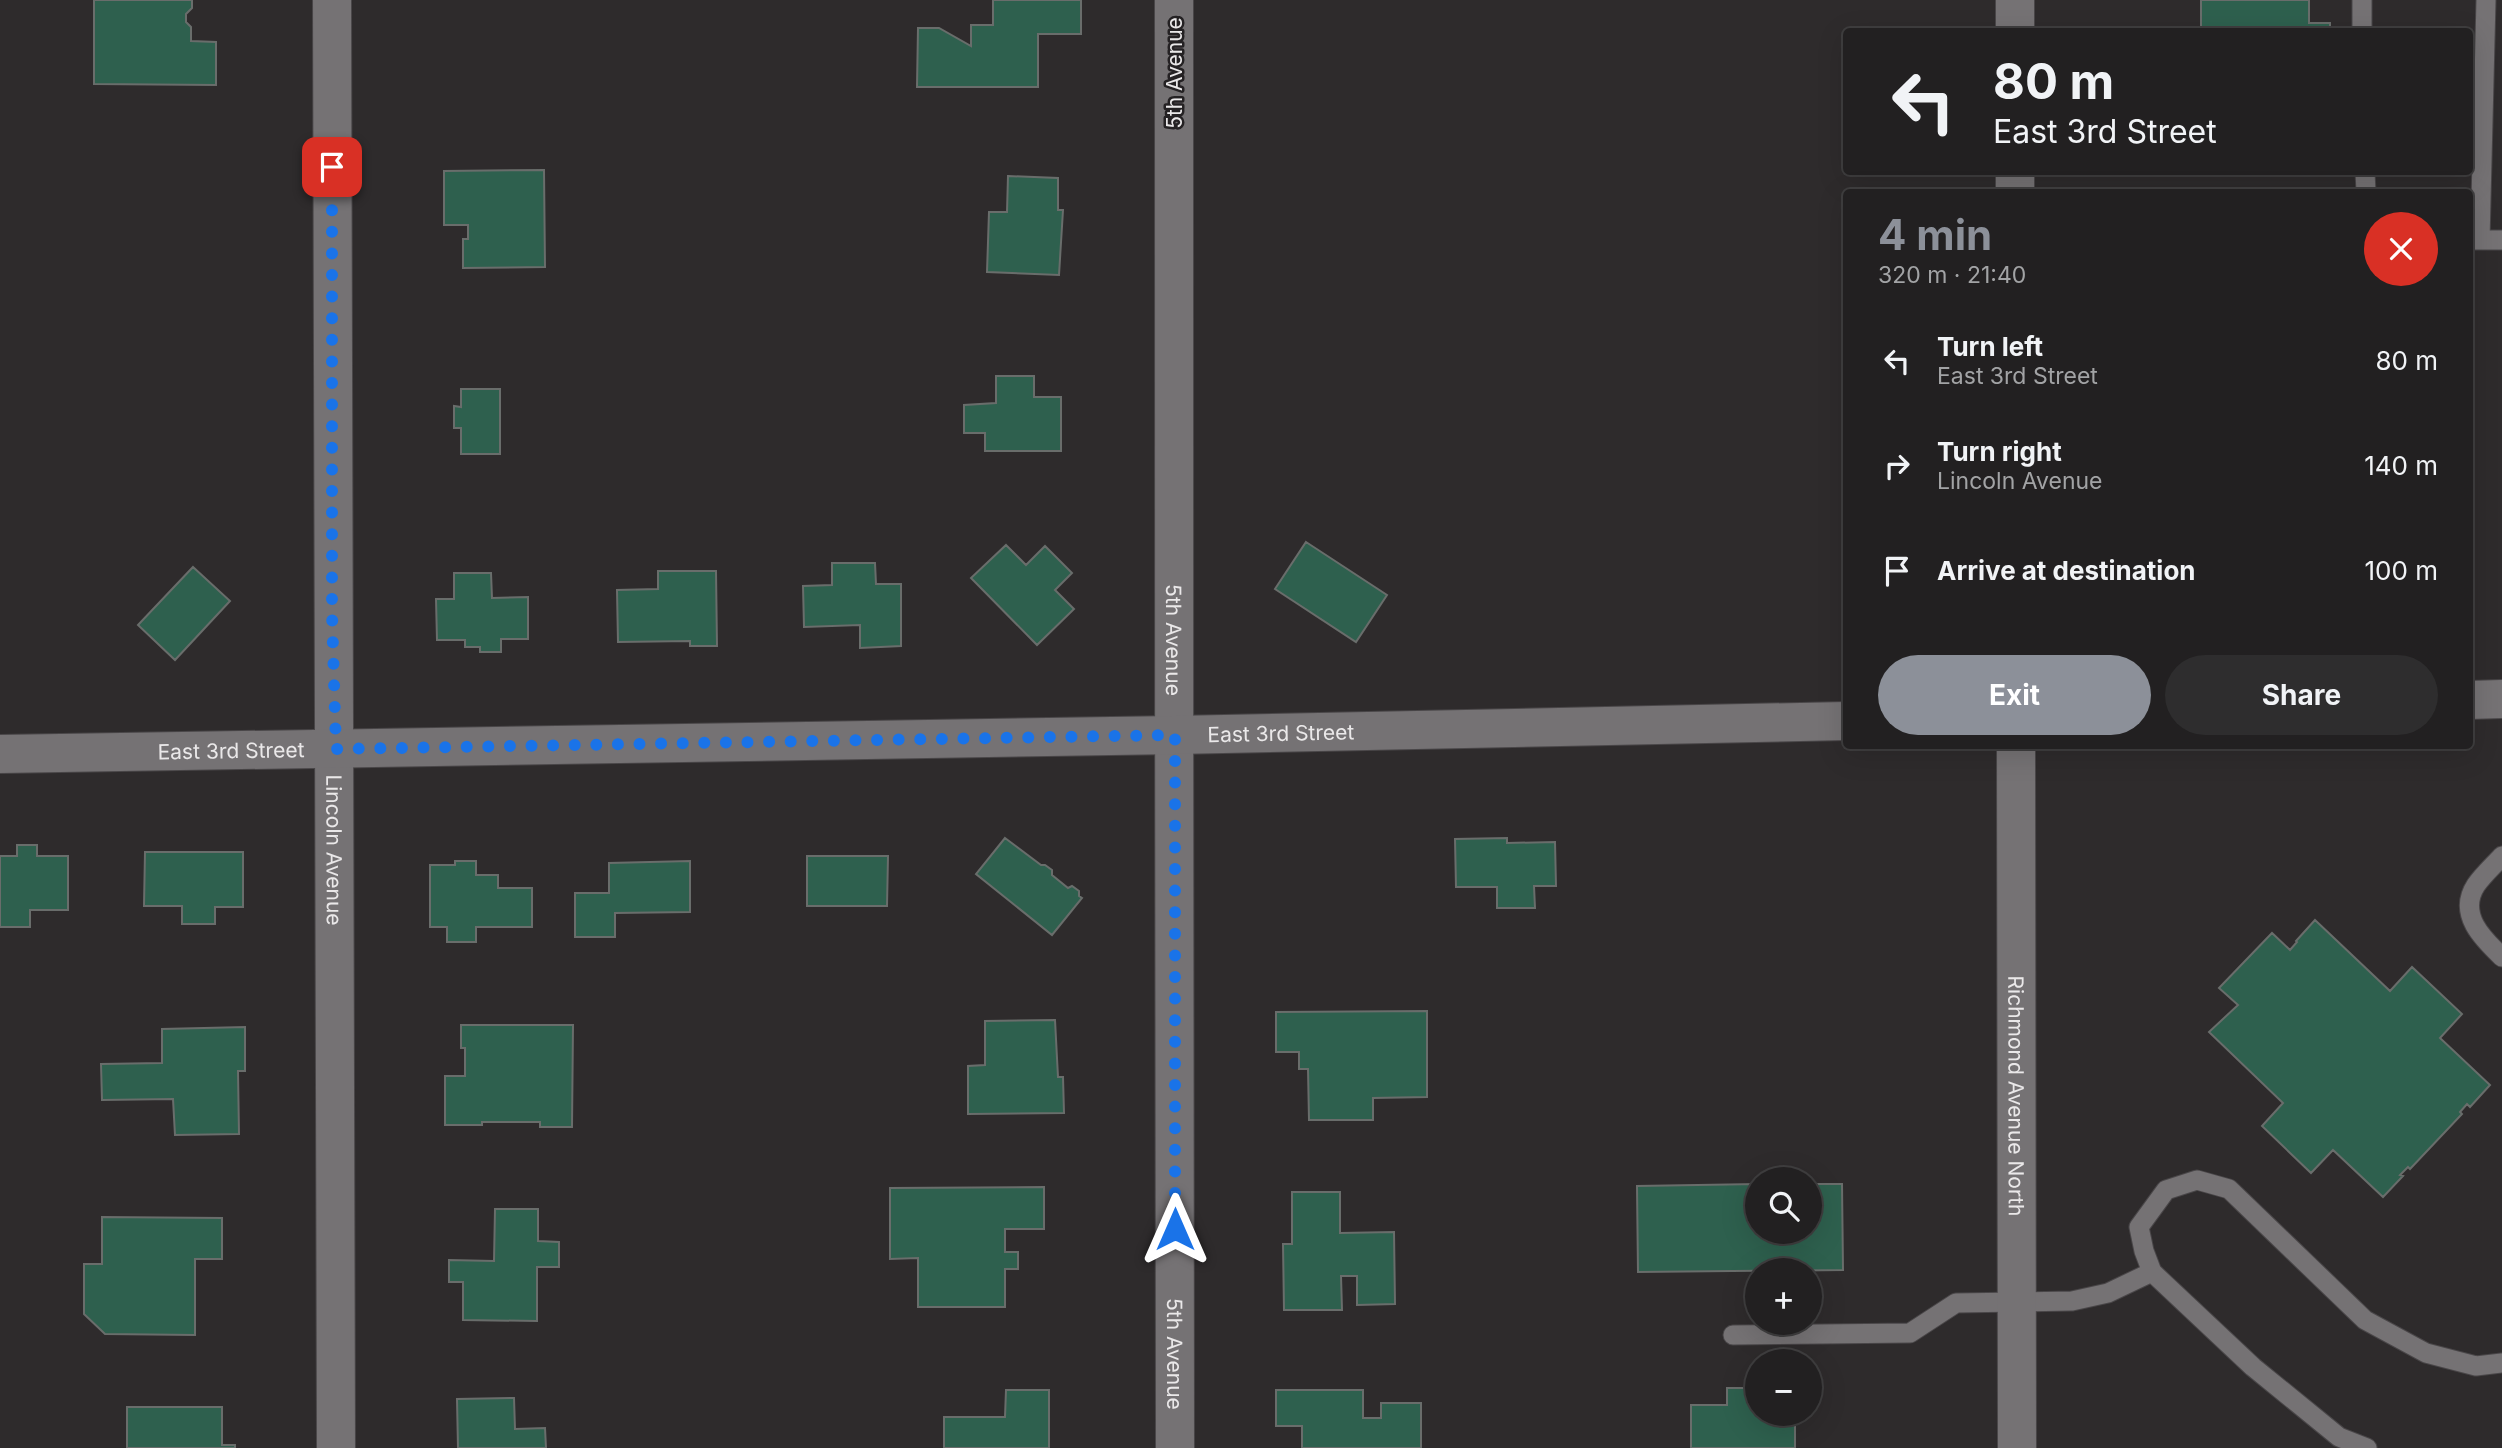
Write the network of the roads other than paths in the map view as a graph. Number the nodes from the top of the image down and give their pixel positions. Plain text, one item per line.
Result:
1 (332, 0) edge
2 (1174, 0) edge
3 (2015, 0) edge
4 (2362, 0) edge
5 (2486, 0) edge
6 (2015, 28) edge
7 (2362, 28) edge
8 (2474, 240) edge
9 (2502, 240) edge
10 (2502, 699) edge
11 (2473, 700) edge
12 (1843, 721) edge
13 (1175, 735) junction
14 (336, 749) junction
15 (2016, 749) edge
16 (0, 754) edge
17 (2502, 856) edge
18 (2502, 957) edge
19 (2152, 1272) junction
20 (2017, 1301) junction
21 (1733, 1335) dead end
22 (2502, 1363) edge
23 (336, 1448) edge
24 (1175, 1448) edge
25 (2017, 1448) edge
26 (2367, 1448) edge

1 - 14 street, Lincoln Avenue
2 - 13 street, 5th Avenue
3 - 6 street
4 - 7 lane
5 - 8 lane
8 - 9 lane
10 - 11 street
12 - 13 street, East 3rd Street
13 - 14 street, East 3rd Street
13 - 24 street, 5th Avenue
14 - 16 street, East 3rd Street
14 - 23 street, Lincoln Avenue
15 - 20 street, Richmond Avenue North
17 - 18 lane
19 - 20 lane
19 - 22 lane
19 - 26 lane
20 - 21 lane
20 - 25 street, Richmond Avenue North

